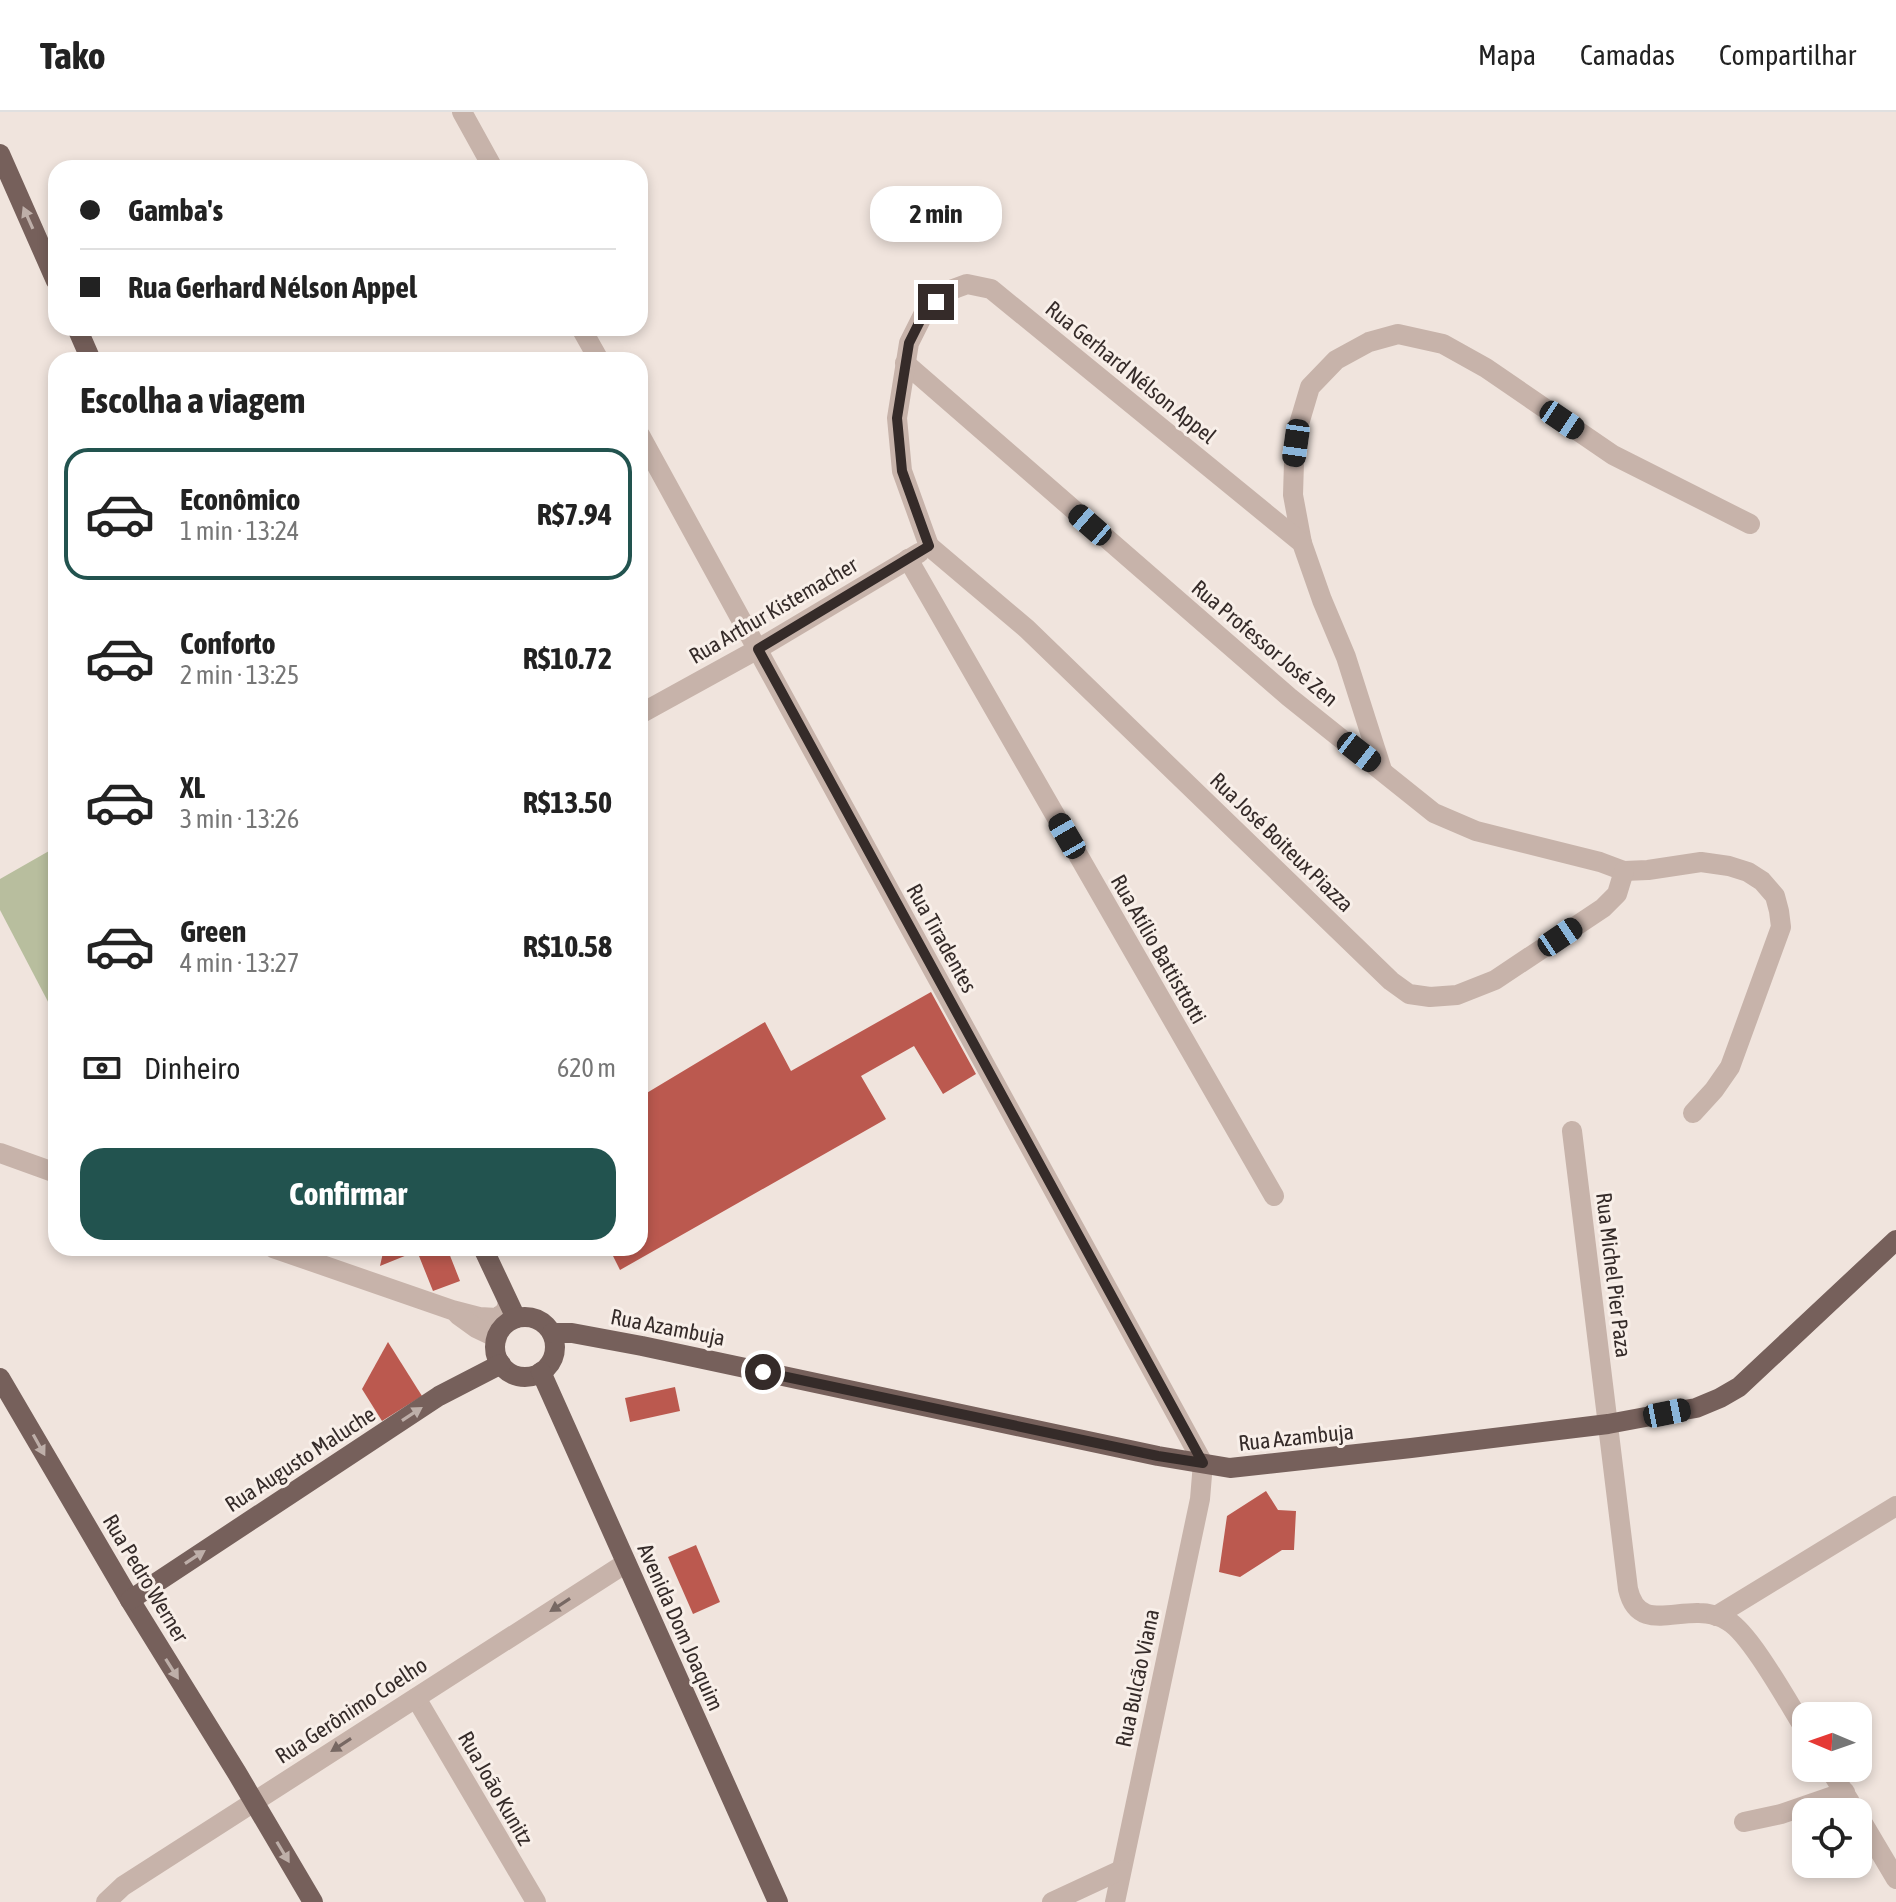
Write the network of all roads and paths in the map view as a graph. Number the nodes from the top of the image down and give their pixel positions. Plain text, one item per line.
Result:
1 (462, 112) edge
2 (0, 154) edge
3 (489, 160) edge
4 (48, 263) edge
5 (905, 363) junction
6 (648, 450) edge
7 (1750, 524) dead end
8 (1302, 543) junction
9 (929, 546) junction
10 (908, 559) junction
11 (758, 649) junction
12 (648, 710) edge
13 (1382, 770) junction
14 (1624, 871) junction
15 (1693, 1113) dead end
16 (1572, 1131) dead end
17 (0, 1153) edge
18 (48, 1170) edge
19 (1274, 1196) dead end
20 (1896, 1240) edge
21 (296, 1256) edge
22 (487, 1256) edge
23 (452, 1310) junction
24 (512, 1310) junction
25 (552, 1333) junction
26 (497, 1338) junction
27 (501, 1364) junction
28 (541, 1372) junction
29 (0, 1378) edge
30 (1608, 1424) junction
31 (1203, 1463) junction
32 (1896, 1506) edge
33 (626, 1563) junction
34 (130, 1600) junction
35 (1716, 1616) junction
36 (416, 1698) junction
37 (1792, 1710) edge
38 (1838, 1782) edge
39 (1845, 1792) junction
40 (1848, 1798) edge
41 (253, 1801) junction
42 (1744, 1822) dead end
43 (1872, 1839) edge
44 (1121, 1870) junction
45 (1896, 1879) edge
46 (106, 1902) edge
47 (313, 1902) edge
48 (536, 1902) edge
49 (778, 1902) edge
50 (1052, 1902) edge
51 (1115, 1902) edge

1 - 3 street
4 -> 2 main road
5 - 8 street, Rua Gerhard Nélson Appel
5 - 9 street, Rua Gerhard Nélson Appel
5 - 13 street, Rua Professor José Zen
6 - 11 street, Rua Tiradentes
7 - 8 street
8 - 13 street
9 - 10 street, Rua Arthur Kistemacher
9 - 14 street, Rua José Boiteux Piazza
10 - 11 street, Rua Arthur Kistemacher
10 - 19 street, Rua Atílio Battisttotti
11 - 12 street, Rua Arthur Kistemacher
11 - 31 street, Rua Tiradentes
13 - 14 street, Rua Professor José Zen
14 - 15 street, Rua Professor José Zen
16 - 30 street, Rua Michel Pier Paza
17 - 18 street
20 - 30 main road, Rua Azambuja
21 - 23 street
22 - 24 main road
23 - 24 street
23 - 26 street
24 - 25 main road
24 - 26 main road
25 - 28 main road
25 - 31 main road, Rua Azambuja
26 - 27 main road
27 - 28 main road
34 -> 27 main road, Rua Augusto Maluche
28 - 33 main road, Avenida Dom Joaquim
29 -> 34 main road, Rua Pedro Werner
30 - 31 main road, Rua Azambuja
30 - 35 street, Rua Michel Pier Paza
31 - 44 street, Rua Bulcão Viana
32 - 35 street
33 -> 36 street, Rua Gerônimo Coelho
33 - 49 main road, Avenida Dom Joaquim
34 -> 41 main road, Rua Pedro Werner
35 - 37 street
36 -> 41 street, Rua Gerônimo Coelho
36 - 48 street, Rua João Kunitz
38 - 39 street
39 - 40 street
39 - 42 street
41 - 46 street, Rua Gerônimo Coelho
41 -> 47 main road, Rua Pedro Werner
43 - 45 street
44 - 50 street
44 - 51 street, Rua Bulcão Viana

